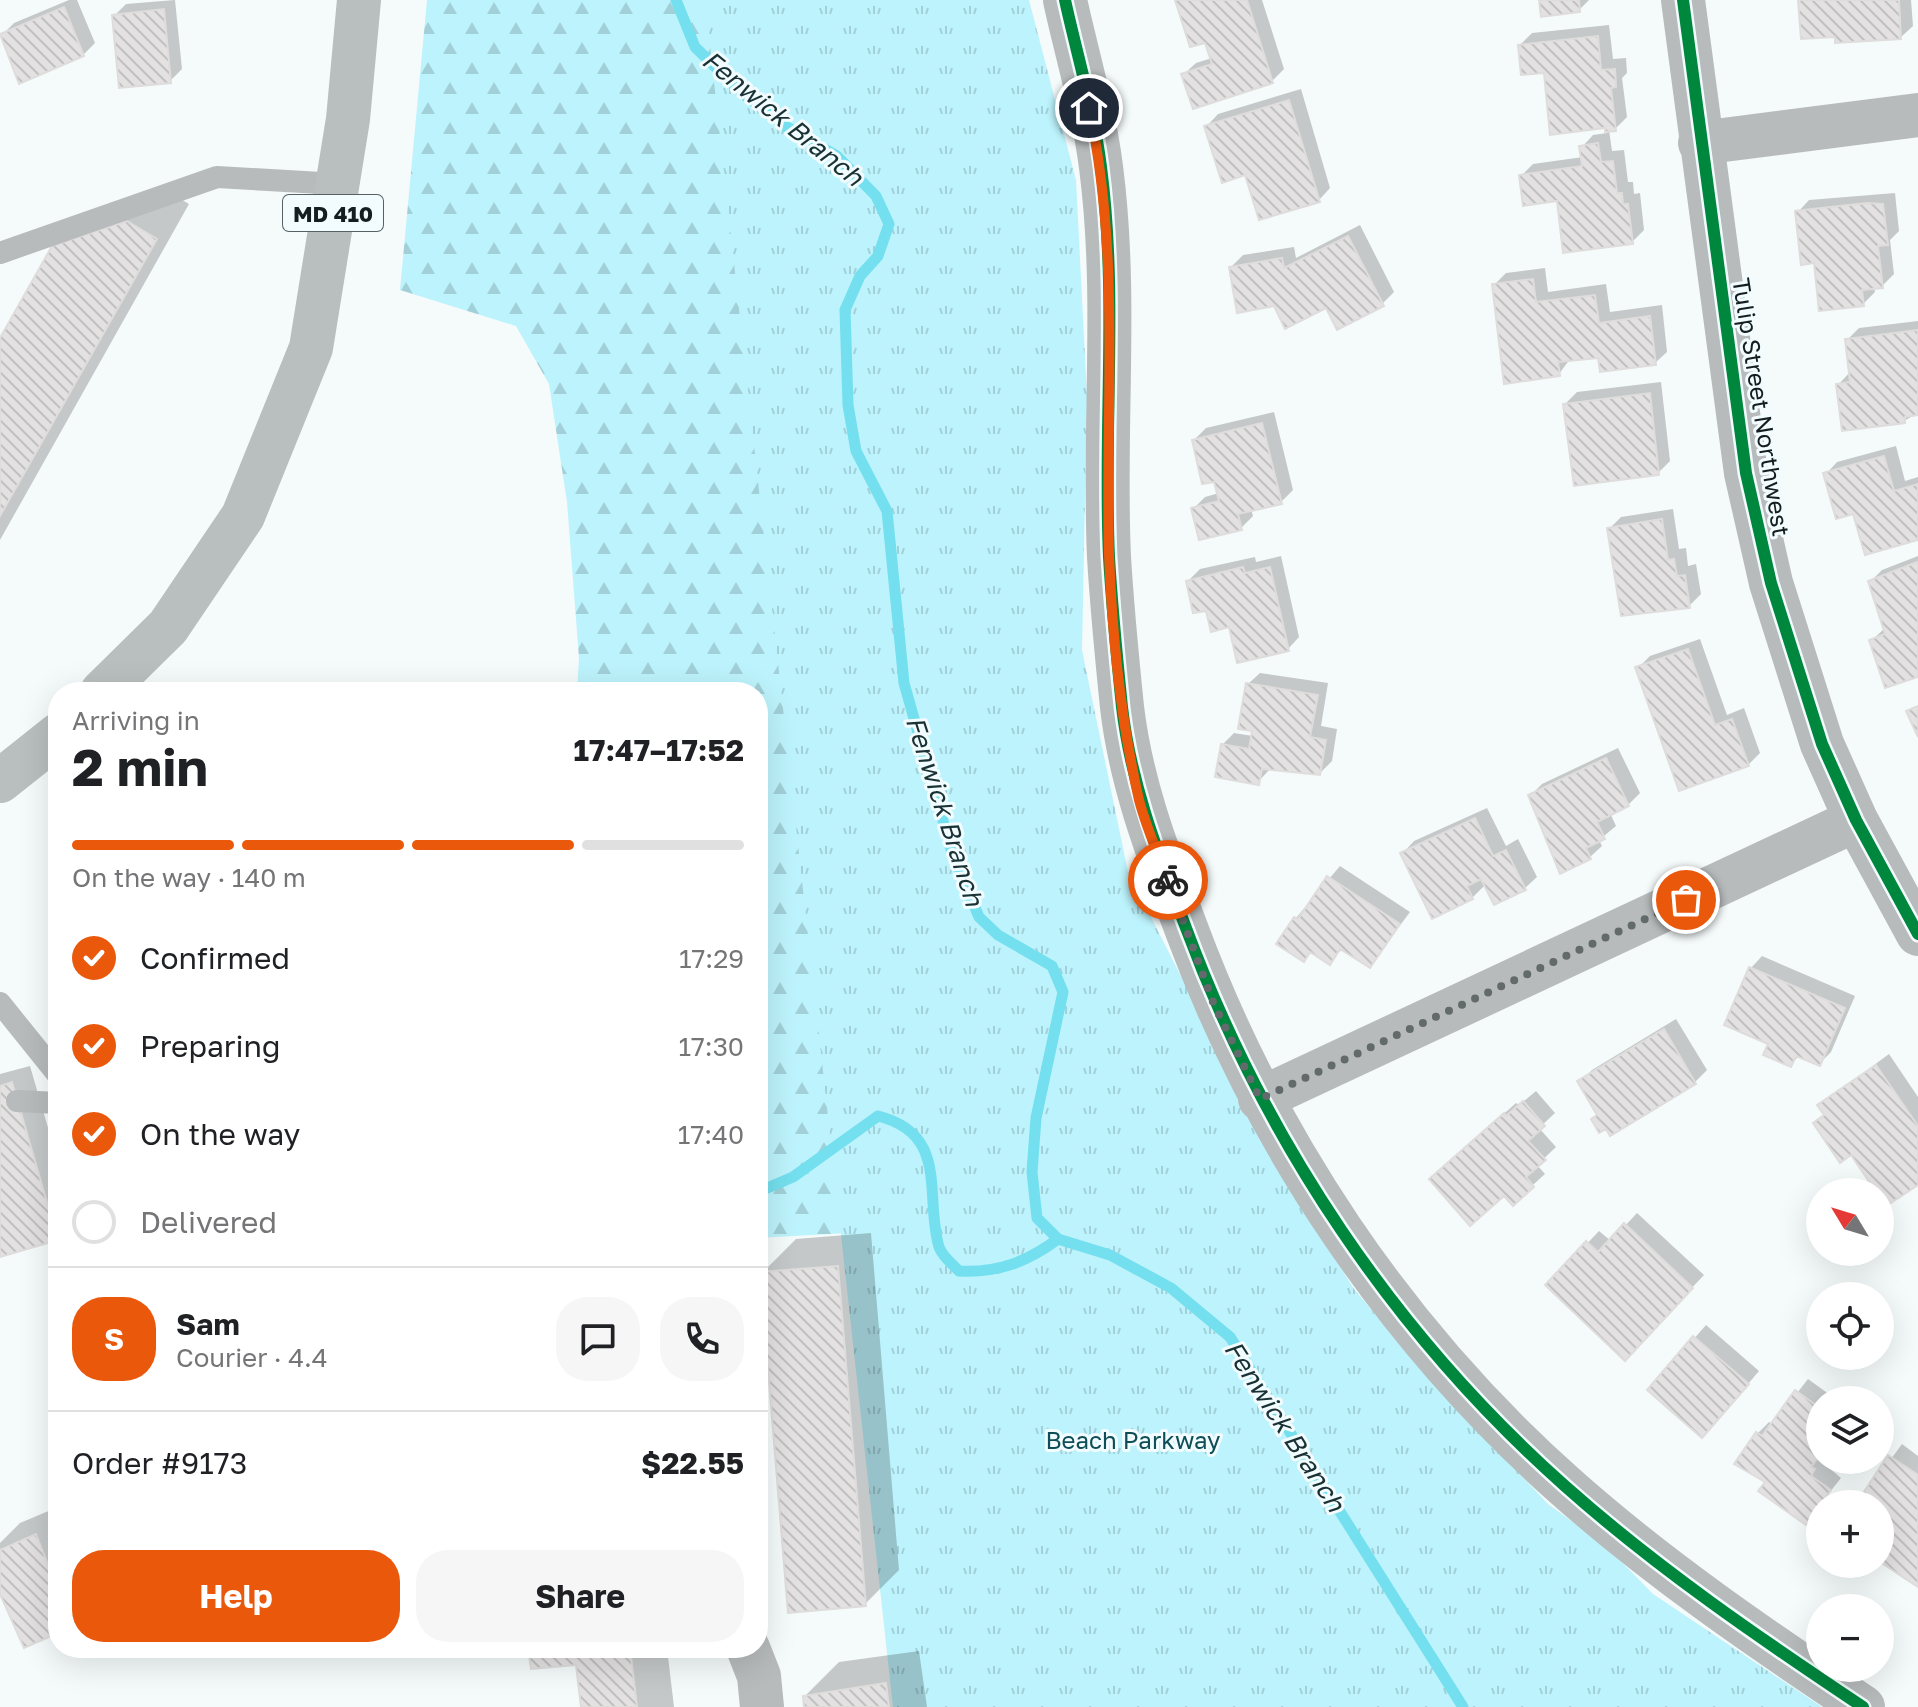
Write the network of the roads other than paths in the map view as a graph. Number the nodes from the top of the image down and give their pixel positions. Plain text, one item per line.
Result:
1 (359, 0) edge
2 (1065, 0) edge
3 (1683, 0) edge
4 (1918, 115) edge
5 (1700, 143) junction
6 (338, 184) junction
7 (0, 253) edge
8 (112, 682) edge
9 (48, 743) edge
10 (0, 781) edge
11 (1856, 820) junction
12 (1918, 934) edge
13 (0, 1003) edge
14 (48, 1063) edge
15 (1260, 1099) junction
16 (17, 1101) dead end
17 (48, 1103) edge
18 (752, 1658) edge
19 (762, 1707) edge
20 (1863, 1707) edge

1 - 6 main road, MD 410
2 - 15 street
3 - 5 street, Tulip Street Northwest
4 - 5 street
5 - 11 street, Tulip Street Northwest
6 - 7 lane
6 - 8 main road, MD 410
9 - 10 main road
11 - 12 street, Tulip Street Northwest
11 - 15 street
13 - 14 lane
15 - 20 street
16 - 17 lane
18 - 19 street

